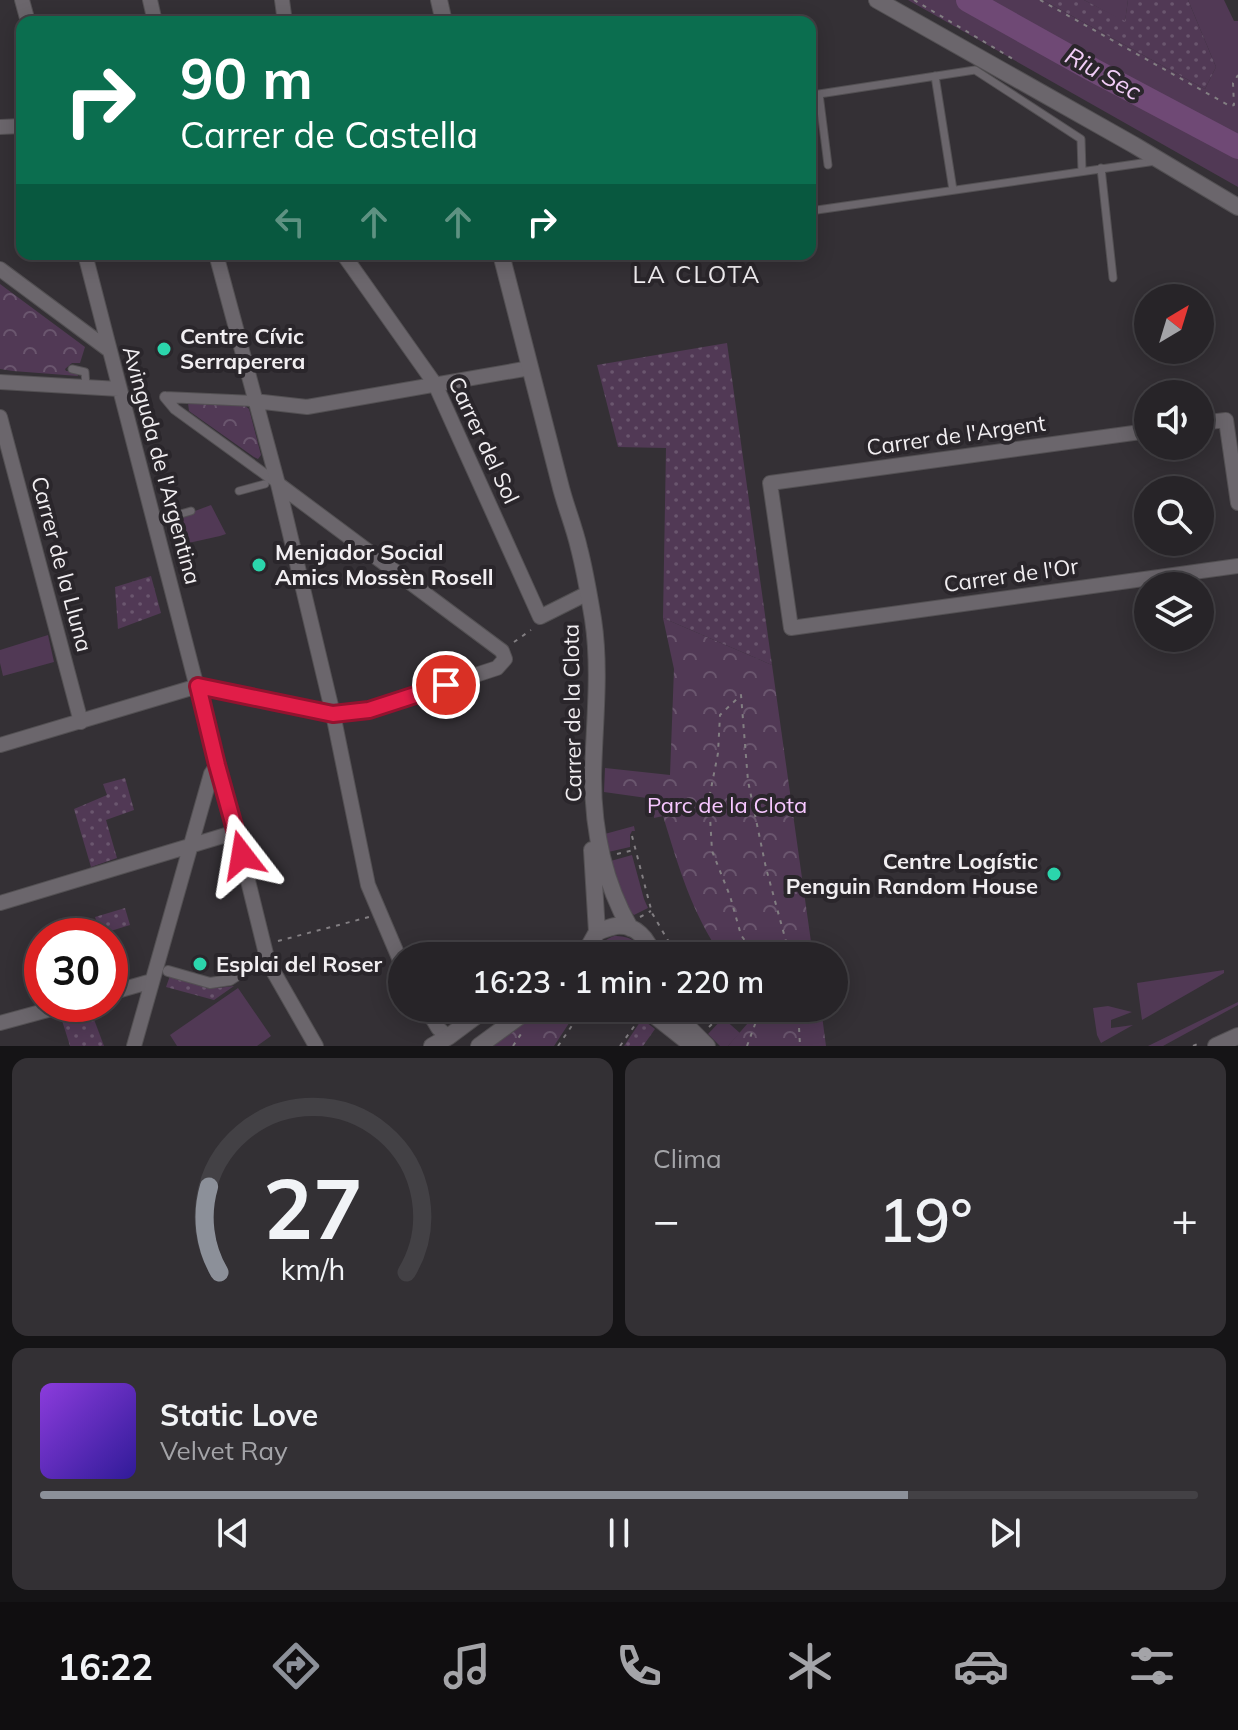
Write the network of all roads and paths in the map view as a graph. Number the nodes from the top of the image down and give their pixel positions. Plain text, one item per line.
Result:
1 (877, 0) edge
2 (1040, 0) edge
3 (1238, 75) edge
4 (935, 76) junction
5 (816, 95) edge
6 (816, 105) edge
7 (1159, 160) junction
8 (828, 165) dead end
9 (1101, 168) junction
10 (1082, 171) junction
11 (953, 190) junction
12 (1238, 207) edge
13 (816, 210) edge
14 (86, 260) edge
15 (218, 260) edge
16 (347, 260) edge
17 (503, 260) edge
18 (0, 269) edge
19 (1113, 278) dead end
20 (109, 350) junction
21 (530, 368) junction
22 (72, 369) dead end
23 (0, 382) edge
24 (435, 384) junction
25 (86, 387) junction
26 (119, 389) junction
27 (254, 401) junction
28 (0, 417) edge
29 (1214, 421) edge
30 (1134, 433) edge
31 (272, 482) junction
32 (239, 491) dead end
33 (562, 493) junction
34 (1238, 503) edge
35 (191, 511) dead end
36 (154, 522) junction
37 (1238, 566) edge
38 (582, 596) junction
39 (533, 628) dead end
40 (791, 628) joint
41 (507, 652) junction
42 (198, 686) junction
43 (333, 714) junction
44 (81, 722) junction
45 (0, 745) edge
46 (217, 765) junction
47 (592, 807) junction
48 (594, 826) junction
49 (236, 832) junction
50 (632, 836) dead end
51 (189, 847) junction
52 (635, 849) junction
53 (601, 858) junction
54 (0, 903) edge
55 (651, 911) junction
56 (374, 916) dead end
57 (634, 923) junction
58 (597, 932) junction
59 (277, 941) dead end
60 (392, 942) edge
61 (591, 942) edge
62 (648, 942) edge
63 (669, 942) edge
64 (746, 942) edge
65 (786, 942) edge
66 (254, 964) dead end
67 (168, 971) dead end
68 (152, 981) junction
69 (128, 988) edge
70 (24, 1016) edge
71 (434, 1022) edge
72 (468, 1022) edge
73 (512, 1022) edge
74 (574, 1022) edge
75 (636, 1022) edge
76 (658, 1022) edge
77 (683, 1022) edge
78 (717, 1022) edge
79 (756, 1022) edge
80 (799, 1022) edge
81 (0, 1023) edge
82 (1238, 1036) edge
83 (448, 1037) junction
84 (705, 1039) edge
85 (134, 1046) edge
86 (316, 1046) edge
87 (432, 1046) edge
88 (479, 1046) edge
89 (558, 1046) edge
90 (620, 1046) edge
91 (693, 1046) edge
92 (747, 1046) edge
93 (800, 1046) edge
94 (1216, 1046) edge

1 - 7 street
2 - 3 path
4 - 5 lane
4 - 10 lane
4 - 11 lane
6 - 8 lane
7 - 9 lane
7 - 12 street
9 - 10 lane
9 - 19 lane
10 - 11 lane
11 - 13 lane
14 - 20 street, Avinguda de l'Argentina
15 - 27 street
16 - 24 street, Carrer del Sol
17 - 21 street, Carrer de la Clota
18 - 20 street
20 - 26 street, Avinguda de l'Argentina
21 - 24 street
21 - 33 street, Carrer de la Clota
22 - 25 lane
23 - 25 street
24 - 27 street
24 - 38 street, Carrer del Sol
25 - 26 street
26 - 36 street, Avinguda de l'Argentina
27 - 31 street
27 - 31 street
28 - 44 street, Carrer de la Lluna
29 - 34 street
30 - 40 street, Carrer de l'Argent
31 - 32 lane
31 - 41 street
31 - 43 street
33 - 38 street, Carrer de la Clota
33 - 47 street, Carrer de la Clota
35 - 36 lane
36 - 42 street, Avinguda de l'Argentina
37 - 40 street, Carrer de l'Or
38 - 47 street, Carrer de la Clota
39 - 41 path
41 - 43 street
42 - 43 street
42 - 44 street
42 - 46 street, Avinguda de l'Argentina
43 - 60 street
44 - 45 street
46 - 49 street, Avinguda de l'Argentina
46 - 51 street
47 - 48 street, Carrer de la Clota
48 - 53 street, Carrer de la Clota
48 - 58 street, Carrer de la Clota
49 - 51 street
49 - 86 street, Avinguda de l'Argentina
50 - 52 path
51 - 54 street
51 - 68 street
52 - 53 path
52 - 55 path
53 - 57 street, Carrer de la Clota
55 - 57 path
55 - 63 path
56 - 59 path
57 - 58 street
57 - 62 street, Carrer de la Clota
58 - 61 street
64 - 65 path
66 - 67 street
68 - 69 street
68 - 85 street
70 - 81 street
71 - 83 street
72 - 83 street
73 - 88 street
74 - 89 path
75 - 90 path
76 - 91 street
77 - 84 street
78 - 84 path
79 - 92 path
80 - 93 path
82 - 94 street
83 - 87 street

